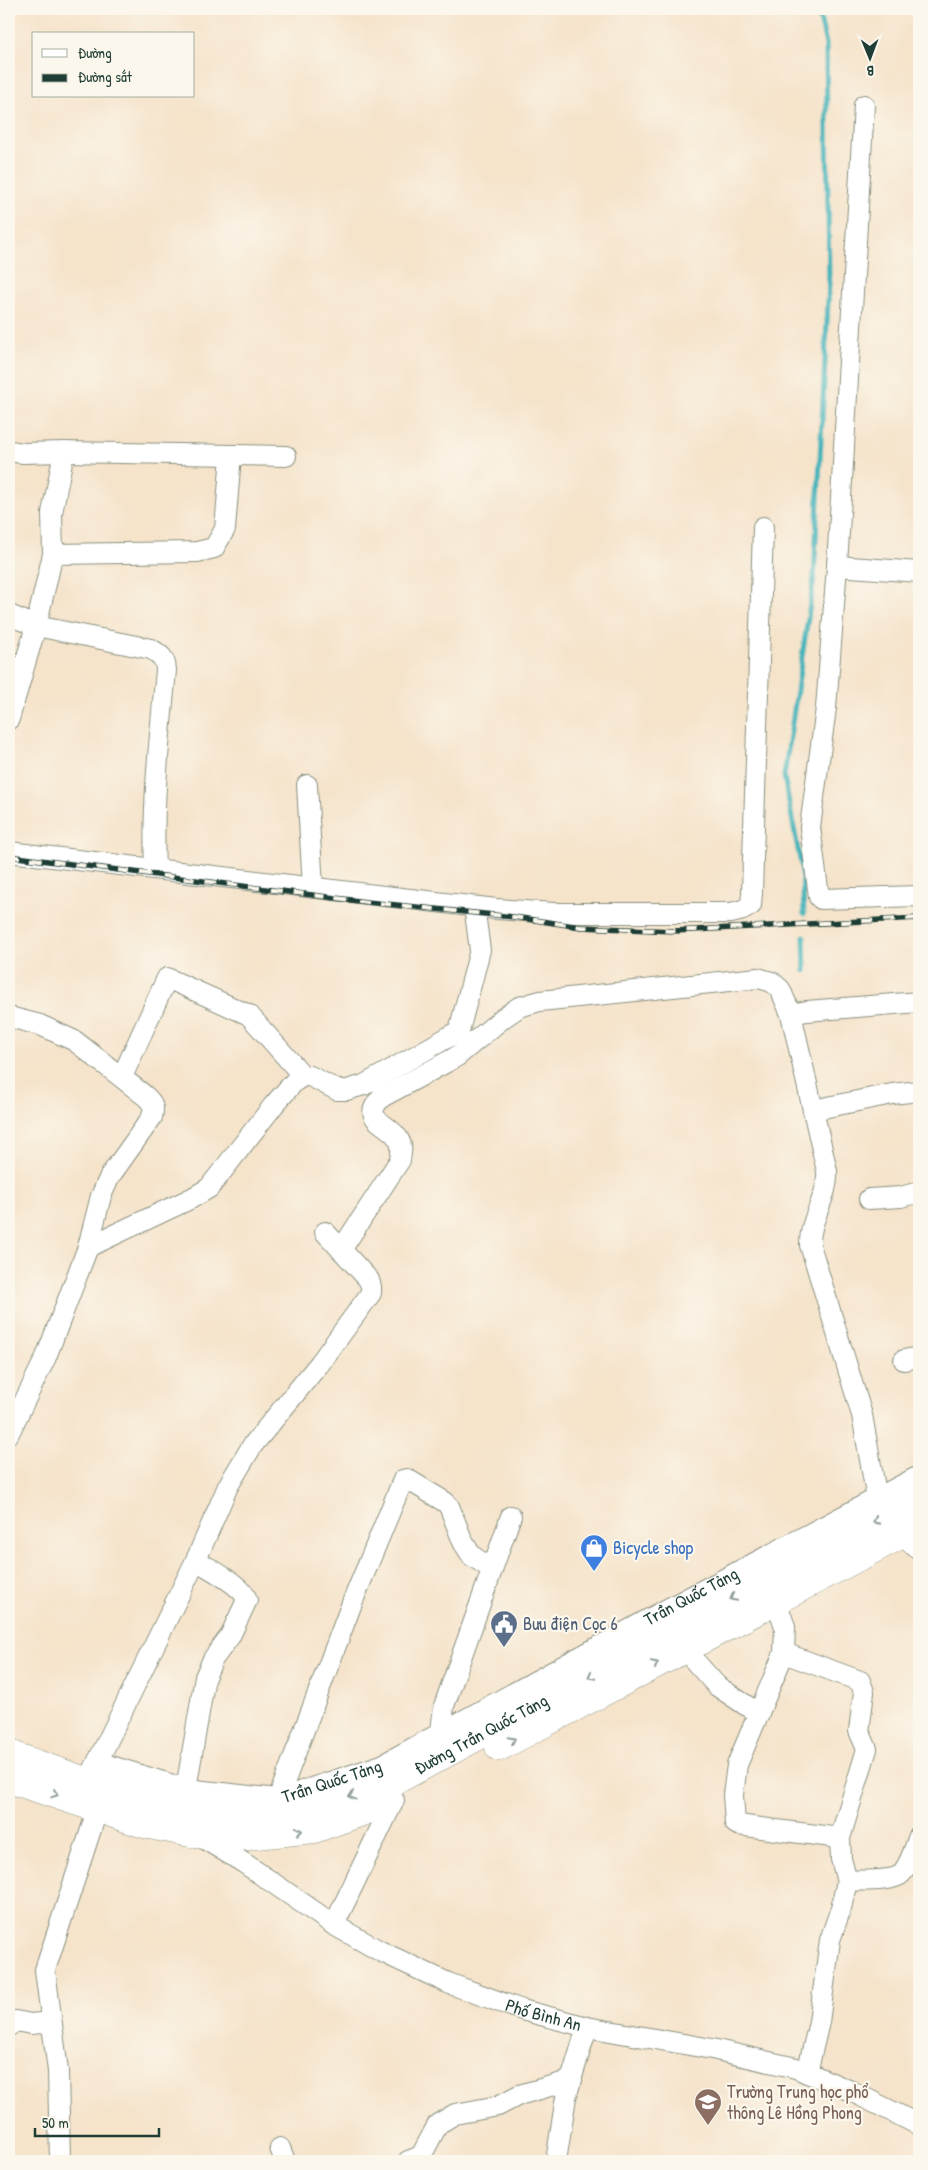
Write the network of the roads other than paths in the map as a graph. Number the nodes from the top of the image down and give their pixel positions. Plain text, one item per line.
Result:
1 (864, 105) dead end
2 (9, 451) edge
3 (64, 452) junction
4 (231, 455) junction
5 (286, 456) dead end
6 (763, 527) dead end
7 (53, 554) junction
8 (837, 566) junction
9 (919, 572) edge
10 (9, 616) edge
11 (36, 626) junction
12 (9, 719) edge
13 (306, 785) dead end
14 (9, 852) edge
15 (155, 869) junction
16 (314, 888) junction
17 (919, 896) edge
18 (486, 908) junction
19 (919, 1002) edge
20 (798, 1012) junction
21 (9, 1017) edge
22 (303, 1076) junction
23 (122, 1077) junction
24 (919, 1091) edge
25 (813, 1110) junction
26 (919, 1192) edge
27 (869, 1199) dead end
28 (325, 1232) dead end
29 (88, 1247) junction
30 (341, 1250) junction
31 (9, 1433) edge
32 (919, 1476) edge
33 (919, 1498) edge
34 (877, 1499) junction
35 (510, 1516) dead end
36 (913, 1536) edge
37 (196, 1560) junction
38 (492, 1569) junction
39 (776, 1600) junction
40 (684, 1649) junction
41 (784, 1653) junction
42 (759, 1714) junction
43 (443, 1743) junction
44 (9, 1754) edge
45 (93, 1772) junction
46 (9, 1778) edge
47 (186, 1789) junction
48 (394, 1800) junction
49 (98, 1808) junction
50 (274, 1816) junction
51 (196, 1834) junction
52 (919, 1836) edge
53 (840, 1838) junction
54 (847, 1881) junction
55 (334, 1925) junction
56 (51, 2022) junction
57 (9, 2026) edge
58 (586, 2027) junction
59 (807, 2073) junction
60 (572, 2080) junction
61 (919, 2125) edge
62 (60, 2161) edge
63 (408, 2161) edge
64 (556, 2161) edge

1 - 8 street
2 - 3 street
3 - 4 street
3 - 7 street
4 - 5 street
4 - 7 street
6 - 18 street
7 - 11 street
8 - 9 street
8 - 17 street
10 - 11 street
11 - 12 street
11 - 15 street
13 - 16 street
14 - 15 street
15 - 16 street
16 - 18 street
18 - 22 street
19 - 20 street
20 - 25 street
20 - 30 street
21 - 23 street
22 - 23 street
22 - 29 street
23 - 29 street
24 - 25 street
25 - 34 street
26 - 27 street
28 - 30 street
29 - 31 street
30 - 37 street
32 - 34 street, Trần Quốc Tảng
33 -> 43 highway, Đường Trần Quốc Tảng
34 - 43 street, Trần Quốc Tảng
35 - 38 street
36 - 39 highway, Đường Trần Quốc Tảng
37 - 45 street
37 - 47 street
38 - 43 street
38 - 50 street
39 - 40 highway, Đường Trần Quốc Tảng
39 - 41 street
40 - 42 street
48 -> 40 highway, Đường Trần Quốc Tảng
41 - 42 street
41 - 53 street
42 - 53 street
43 - 50 highway, Đường Trần Quốc Tảng
44 - 45 highway, Đường Trần Quốc Tảng
45 - 47 street, Trần Quốc Tảng
45 - 50 highway, Đường Trần Quốc Tảng
46 -> 49 highway, Đường Trần Quốc Tảng
47 - 50 street, Trần Quốc Tảng
50 -> 48 highway, Đường Trần Quốc Tảng
48 - 55 street
49 - 51 highway, Đường Trần Quốc Tảng
49 - 56 street
50 - 51 highway, Đường Trần Quốc Tảng
51 - 55 street, Phố Bình An
52 - 54 street
53 - 54 street
54 - 59 street
55 - 58 street, Phố Bình An
56 - 57 street
56 - 62 street
58 - 59 street, Phố Bình An
58 - 60 street
59 - 61 street, Phố Bình An
60 - 63 street
60 - 64 street

